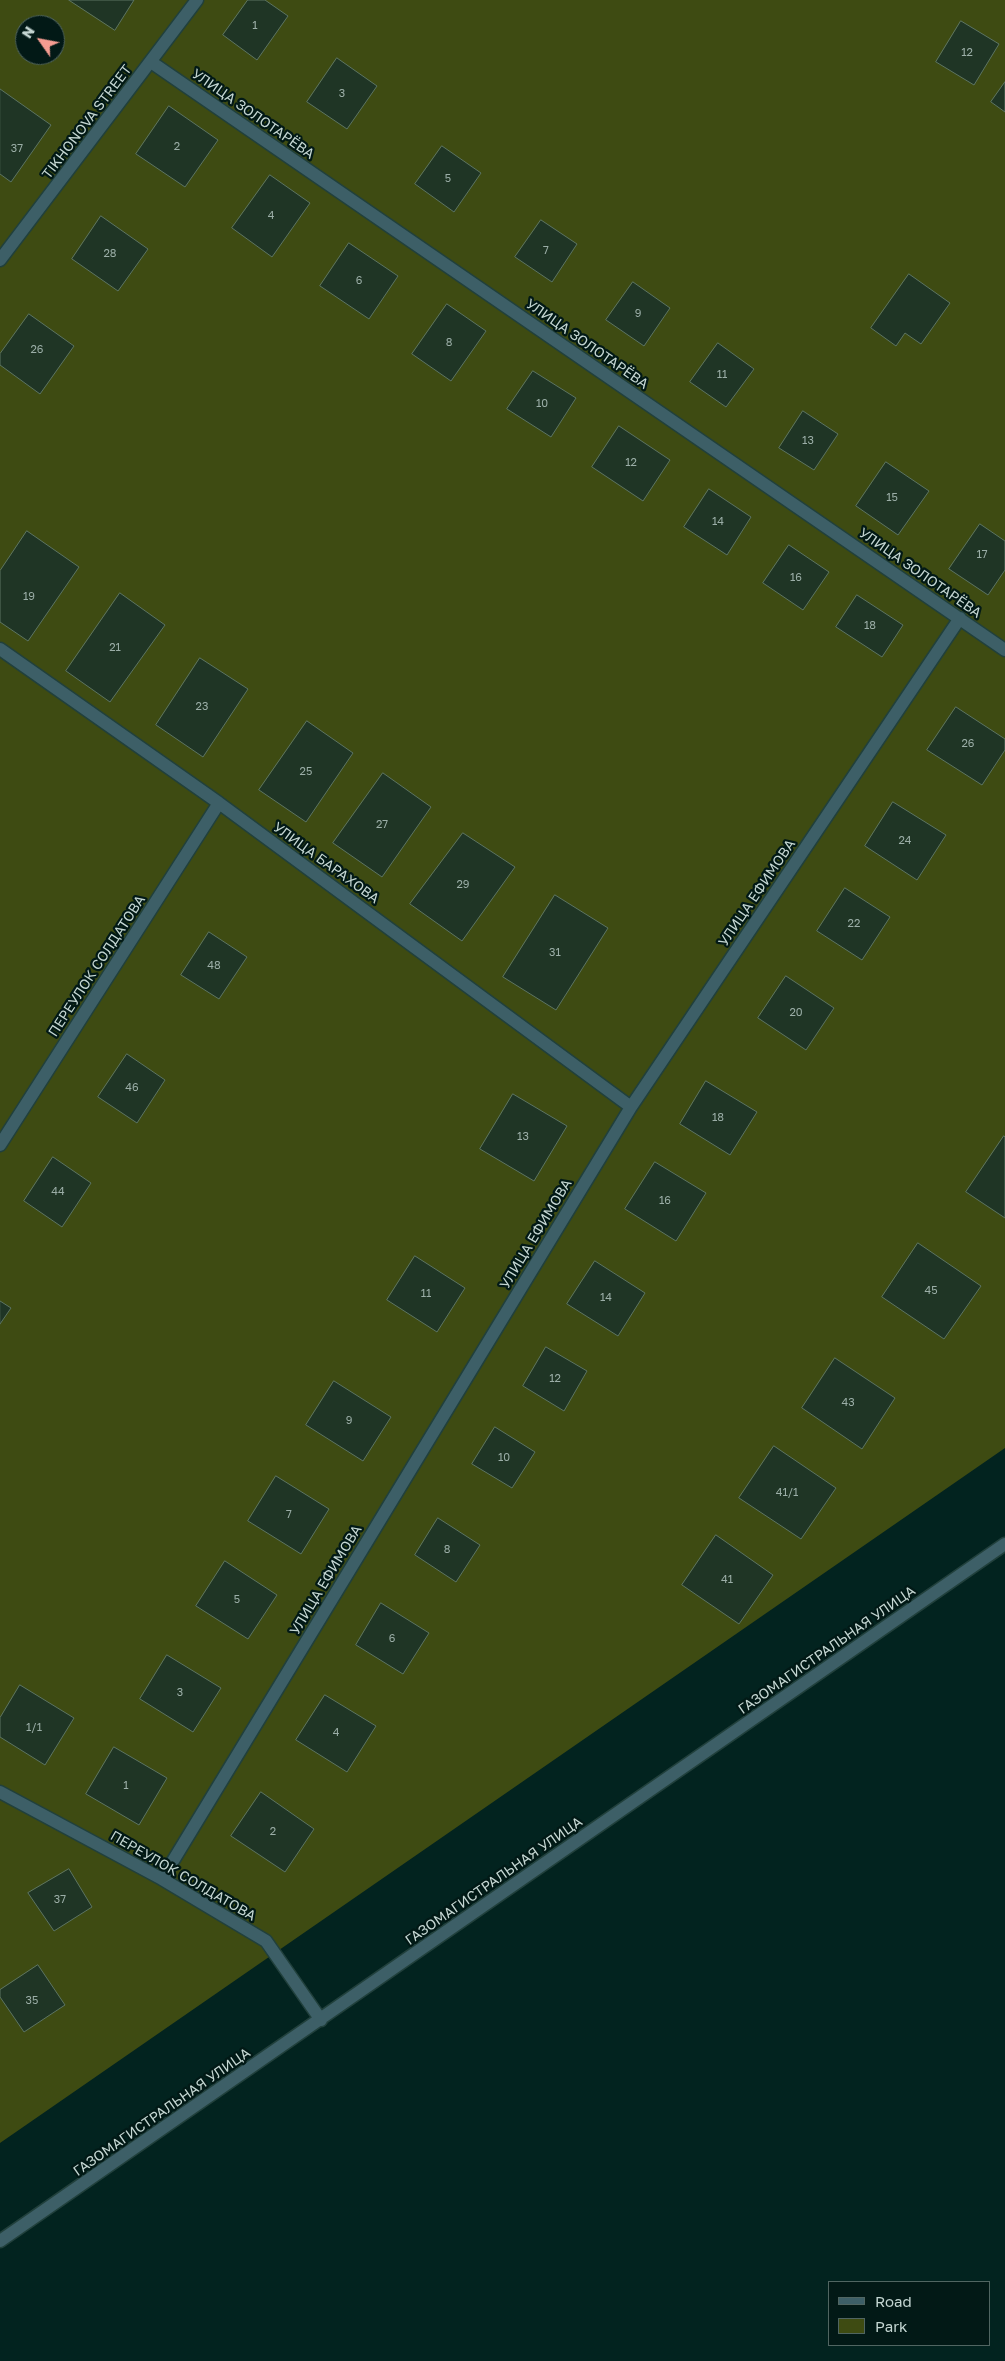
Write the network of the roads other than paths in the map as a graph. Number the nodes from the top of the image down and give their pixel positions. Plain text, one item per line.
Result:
1 (197, 0) edge
2 (151, 62) junction
3 (0, 260) edge
4 (960, 618) junction
5 (0, 649) edge
6 (1005, 650) edge
7 (219, 803) junction
8 (631, 1107) junction
9 (0, 1145) edge
10 (1005, 1544) edge
11 (0, 1792) edge
12 (162, 1880) junction
13 (321, 2020) junction
14 (0, 2241) edge

1 - 2 street, TIKHONOVA STREET
2 - 3 street, TIKHONOVA STREET
2 - 4 street, УЛИЦА ЗОЛОТАРЁВА
4 - 6 street, УЛИЦА ЗОЛОТАРЁВА
4 - 8 street, УЛИЦА ЕФИМОВА
5 - 7 street, УЛИЦА БАРАХОВА
7 - 8 street, УЛИЦА БАРАХОВА
7 - 9 street, ПЕРЕУЛОК СОЛДАТОВА
8 - 12 street, УЛИЦА ЕФИМОВА
10 - 13 street, ГАЗОМАГИСТРАЛЬНАЯ УЛИЦА
11 - 12 street, ПЕРЕУЛОК СОЛДАТОВА
12 - 13 street, ПЕРЕУЛОК СОЛДАТОВА
13 - 14 street, ГАЗОМАГИСТРАЛЬНАЯ УЛИЦА

